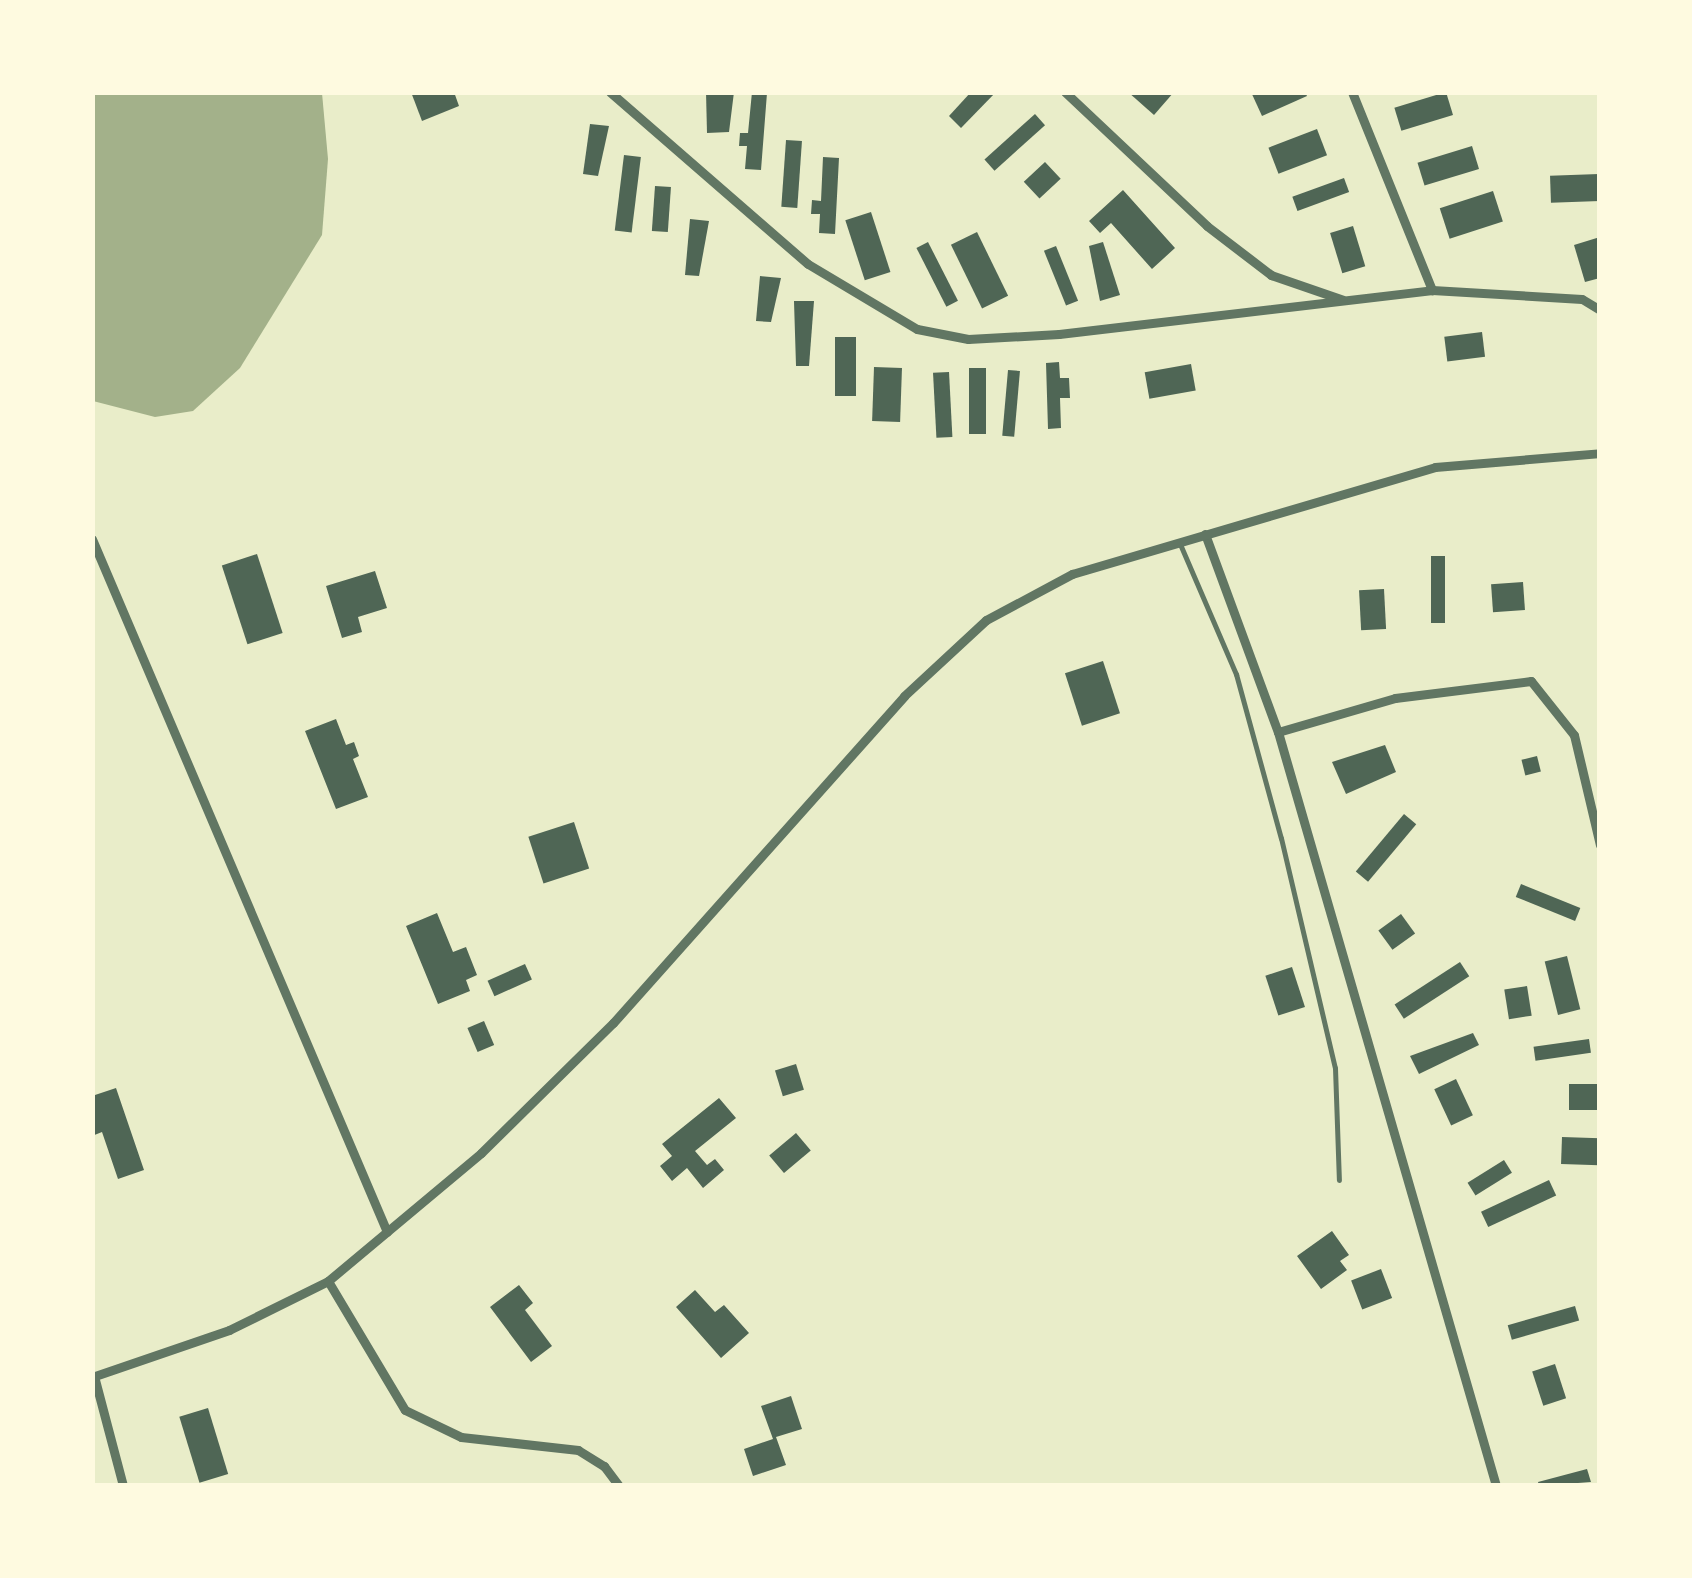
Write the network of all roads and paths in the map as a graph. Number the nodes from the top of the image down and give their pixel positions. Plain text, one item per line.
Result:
1 (610, 92) edge
2 (1065, 92) edge
3 (1352, 92) edge
4 (1432, 290) junction
5 (1347, 302) junction
6 (1600, 310) edge
7 (1600, 453) edge
8 (1205, 534) junction
9 (92, 539) edge
10 (1179, 542) junction
11 (1278, 732) junction
12 (1600, 845) edge
13 (1339, 1180) dead end
14 (386, 1232) junction
15 (328, 1281) junction
16 (93, 1376) edge
17 (123, 1486) edge
18 (618, 1486) edge
19 (1496, 1486) edge

1 - 5 street
2 - 5 street
3 - 4 street
4 - 5 street
4 - 6 street
7 - 8 street
8 - 10 street
8 - 11 street
9 - 14 street
10 - 13 lane
10 - 14 street
11 - 12 street
11 - 19 street
14 - 15 street
15 - 16 street
15 - 18 street
16 - 17 street

